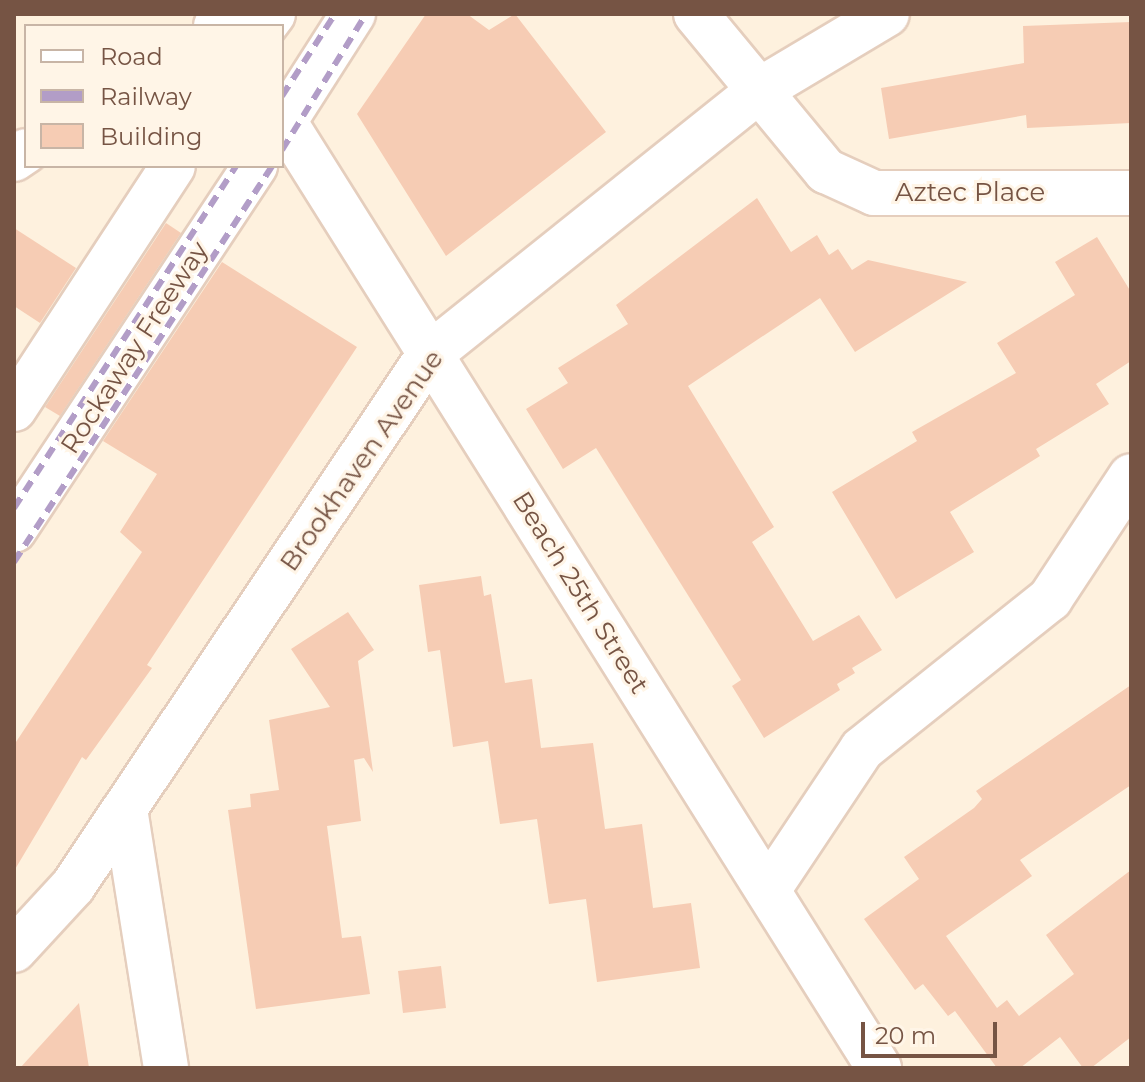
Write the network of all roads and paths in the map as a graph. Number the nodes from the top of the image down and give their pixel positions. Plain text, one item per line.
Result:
1 (353, 14) edge
2 (696, 14) edge
3 (887, 14) edge
4 (758, 91) junction
5 (284, 119) edge
6 (284, 123) edge
7 (172, 168) edge
8 (254, 168) edge
9 (1131, 193) edge
10 (429, 355) junction
11 (14, 409) edge
12 (1131, 476) edge
13 (14, 530) edge
14 (125, 809) junction
15 (768, 890) junction
16 (14, 950) edge
17 (166, 1068) edge
18 (879, 1068) edge

1 - 5 street
2 - 4 street, Aztec Place
3 - 4 street, Brookhaven Avenue
4 - 9 street, Aztec Place
4 - 10 street, Brookhaven Avenue
6 - 10 street, Beach 25th Street
7 - 11 street
8 - 13 street, Rockaway Freeway
10 - 14 street, Brookhaven Avenue
10 - 15 street, Beach 25th Street
12 - 15 street
14 - 16 street, Brookhaven Avenue
14 - 17 street
15 - 18 street, Beach 25th Street

